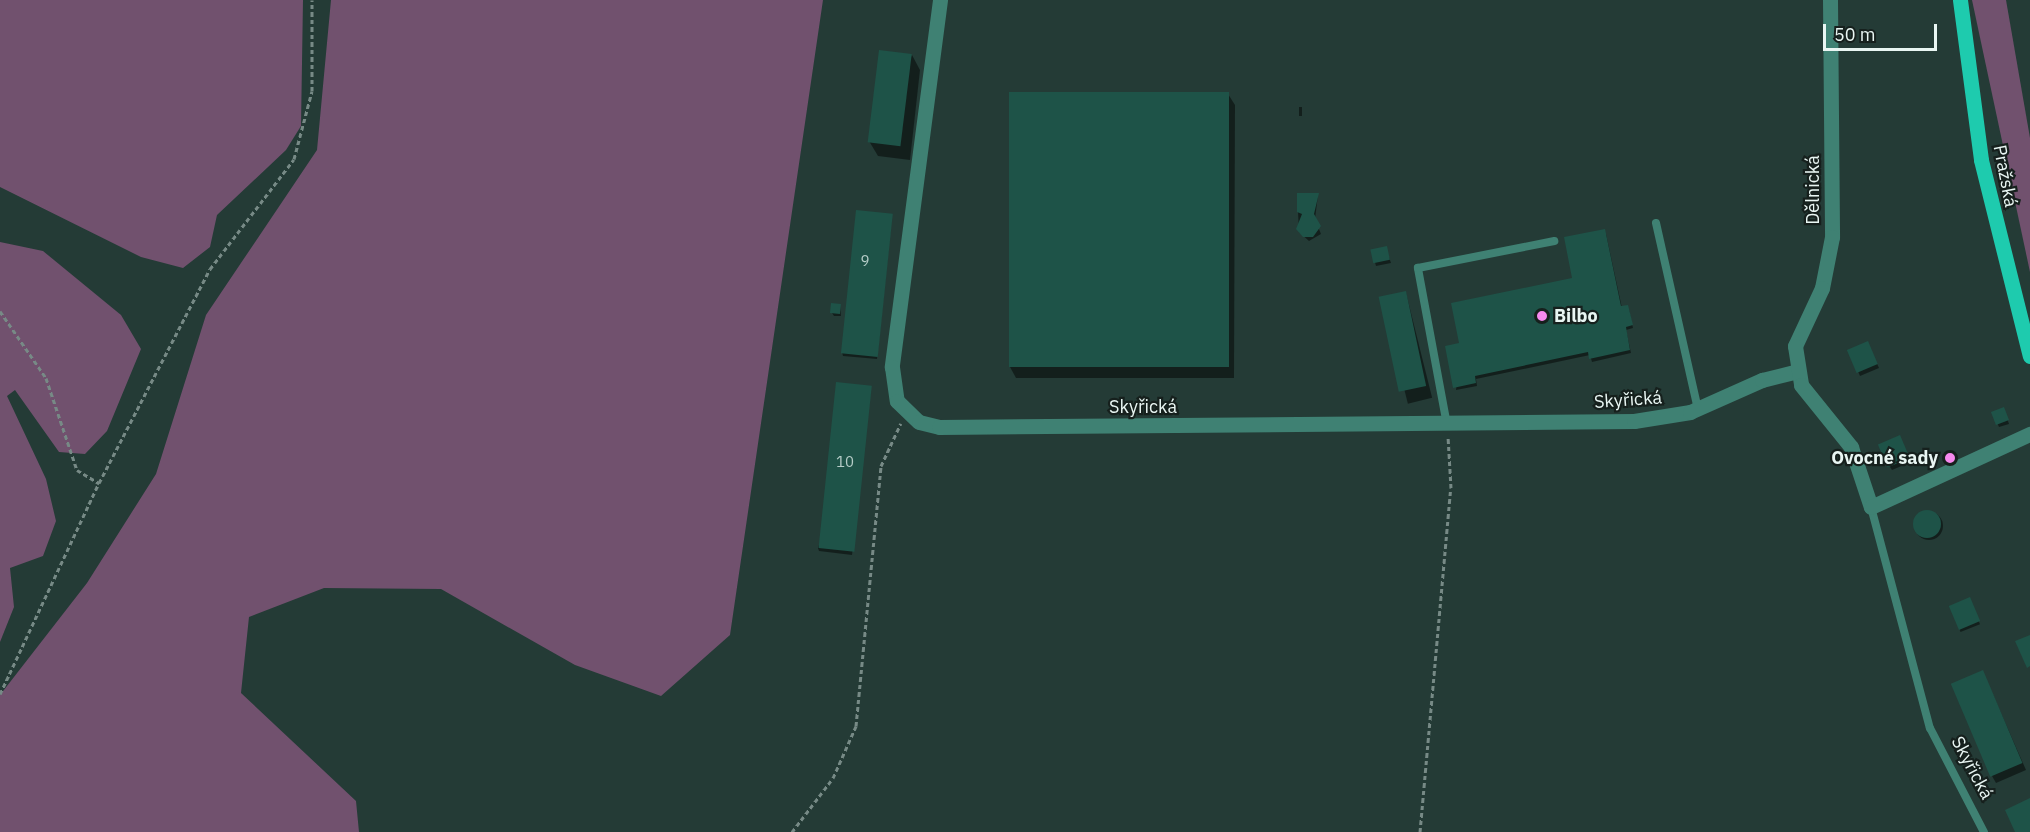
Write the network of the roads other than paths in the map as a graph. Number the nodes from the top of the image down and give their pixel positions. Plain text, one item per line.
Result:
1 (940, 0) edge
2 (1830, 0) edge
3 (1960, 0) edge
4 (1656, 223) dead end
5 (1554, 241) dead end
6 (2030, 356) edge
7 (1795, 372) junction
8 (1698, 409) junction
9 (1447, 425) junction
10 (2030, 434) edge
11 (1871, 507) junction
12 (1984, 832) edge

1 - 9 street, Skyřická
2 - 7 street, Dělnická
3 - 6 main road, Pražská
4 - 8 lane
5 - 9 lane
7 - 8 street, Skyřická
7 - 11 street
8 - 9 street, Skyřická
10 - 11 street
11 - 12 lane, Skyřická

